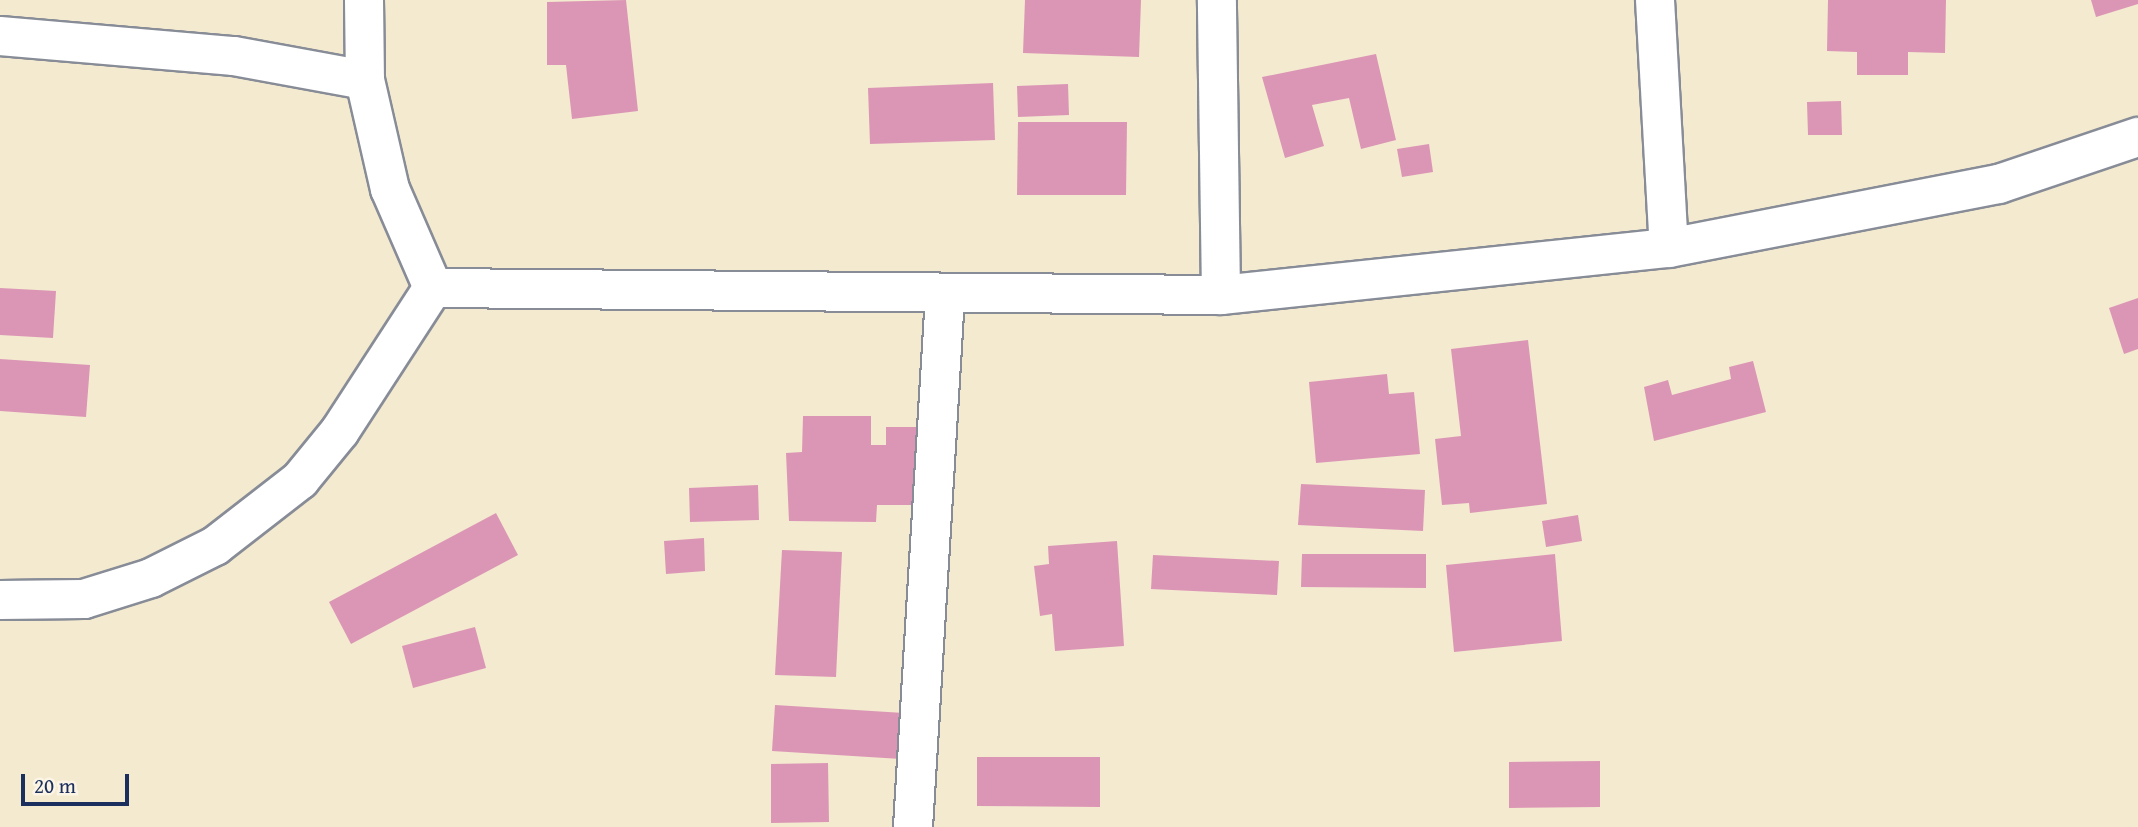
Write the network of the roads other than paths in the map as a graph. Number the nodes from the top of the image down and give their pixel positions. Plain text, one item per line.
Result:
1 (364, 0) edge
2 (1217, 0) edge
3 (1655, 0) edge
4 (0, 37) edge
5 (365, 80) junction
6 (2138, 137) edge
7 (1669, 248) junction
8 (433, 288) junction
9 (1221, 295) junction
10 (945, 296) junction
11 (0, 600) edge
12 (913, 827) edge

1 - 5 street
2 - 9 street
3 - 7 street
4 - 5 street
5 - 8 street
6 - 7 street
7 - 9 street
8 - 10 street
8 - 11 street
9 - 10 street
10 - 12 street

